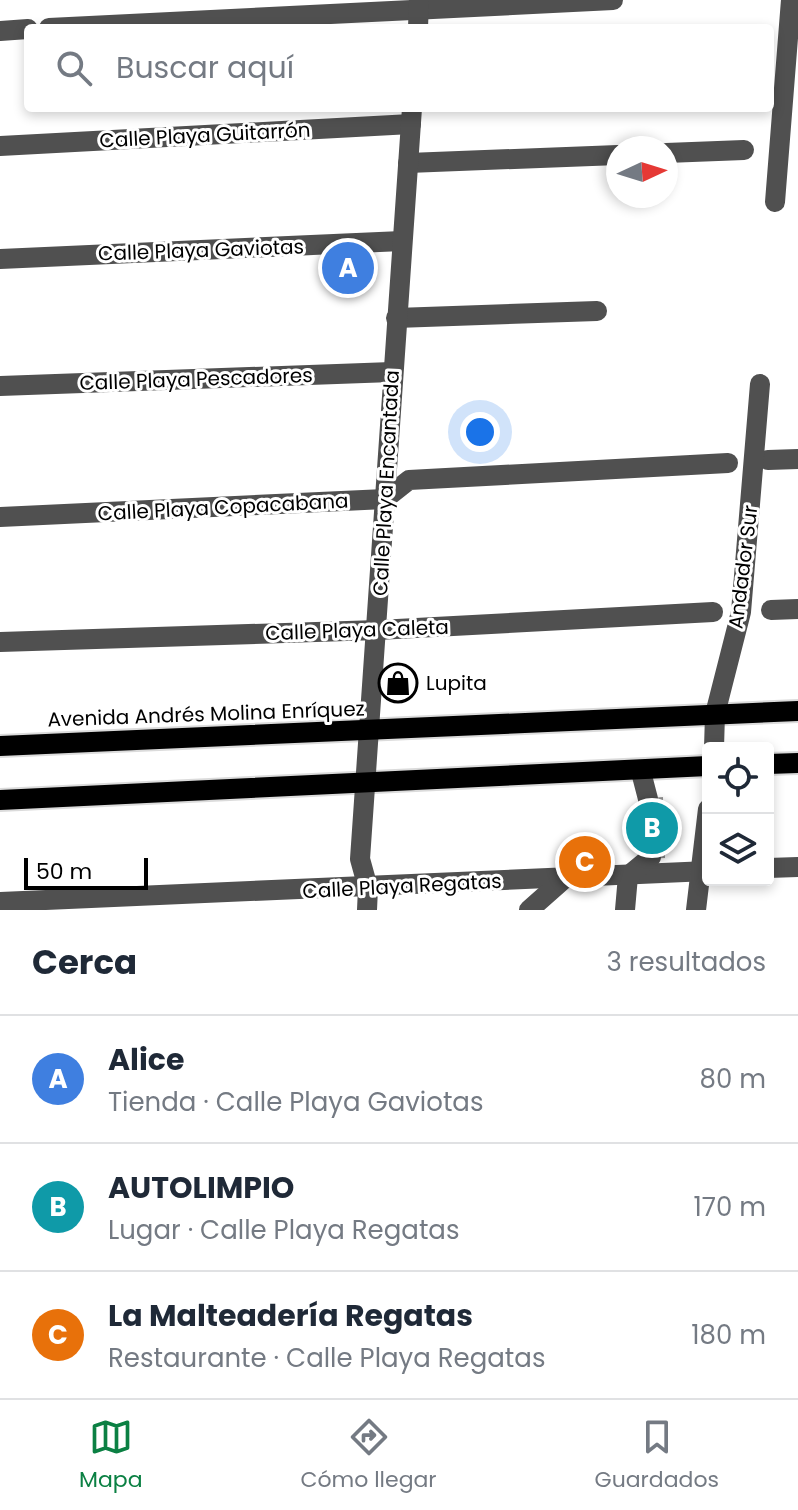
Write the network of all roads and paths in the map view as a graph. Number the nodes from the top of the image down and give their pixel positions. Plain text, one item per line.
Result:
1 (613, 0) edge
2 (791, 0) edge
3 (419, 12) edge
4 (142, 24) edge
5 (24, 29) edge
6 (0, 31) edge
7 (412, 116) edge
8 (0, 146) edge
9 (744, 150) dead end
10 (678, 153) edge
11 (606, 155) edge
12 (408, 163) junction
13 (775, 202) dead end
14 (402, 241) junction
15 (0, 259) edge
16 (597, 311) dead end
17 (396, 318) junction
18 (392, 372) junction
19 (760, 384) dead end
20 (0, 386) edge
21 (798, 459) edge
22 (768, 460) dead end
23 (728, 463) dead end
24 (385, 499) junction
25 (0, 517) edge
26 (798, 609) edge
27 (771, 610) dead end
28 (713, 612) dead end
29 (378, 630) junction
30 (0, 642) edge
31 (798, 711) edge
32 (715, 714) junction
33 (369, 731) junction
34 (714, 742) edge
35 (0, 746) edge
36 (798, 763) edge
37 (774, 764) edge
38 (702, 767) edge
39 (641, 772) junction
40 (364, 785) junction
41 (0, 800) edge
42 (360, 859) junction
43 (798, 867) edge
44 (774, 868) edge
45 (702, 871) edge
46 (628, 876) junction
47 (564, 879) junction
48 (702, 881) edge
49 (368, 888) junction
50 (346, 889) junction
51 (0, 902) edge
52 (339, 910) edge
53 (367, 910) edge
54 (529, 910) edge
55 (625, 910) edge
56 (696, 910) edge

1 - 3 street
2 - 13 street
3 - 4 street
5 - 6 street
7 - 8 street, Calle Playa Guitarrón
7 - 12 street, Calle Playa Encantada
9 - 10 street
11 - 12 street
12 - 14 street, Calle Playa Encantada
14 - 15 street, Calle Playa Gaviotas
14 - 17 street, Calle Playa Encantada
16 - 17 street
17 - 18 street, Calle Playa Encantada
18 - 20 street, Calle Playa Pescadores
18 - 24 street, Calle Playa Encantada
19 - 32 street, Andador Sur
21 - 22 street
23 - 24 street, Calle Playa Copacabana
24 - 25 street, Calle Playa Copacabana
24 - 29 street, Calle Playa Encantada
26 - 27 street
28 - 29 street, Calle Playa Caleta
29 - 30 street, Calle Playa Caleta
29 - 33 street, Calle Playa Encantada
31 - 32 main road, Avenida Andrés Molina Enríquez
32 - 33 main road, Avenida Andrés Molina Enríquez
32 - 34 street, Andador Sur
33 - 35 main road, Avenida Andrés Molina Enríquez
33 - 40 street, Calle Playa Encantada
36 - 37 main road
38 - 39 main road
39 - 40 main road
39 - 46 street
40 - 41 main road
40 - 42 street, Calle Playa Encantada
42 - 49 street, Calle Playa Encantada
42 - 50 street, Calle Playa Encantada
43 - 44 street
45 - 46 street, Calle Playa Regatas
46 - 47 street, Calle Playa Regatas
46 - 55 street
47 - 49 street, Calle Playa Regatas
47 - 54 street
48 - 56 street
49 - 50 street, Calle Playa Regatas
49 - 53 street, Calle Playa Encantada
50 - 51 street, Calle Playa Regatas
50 - 52 street, Calle Playa Encantada

